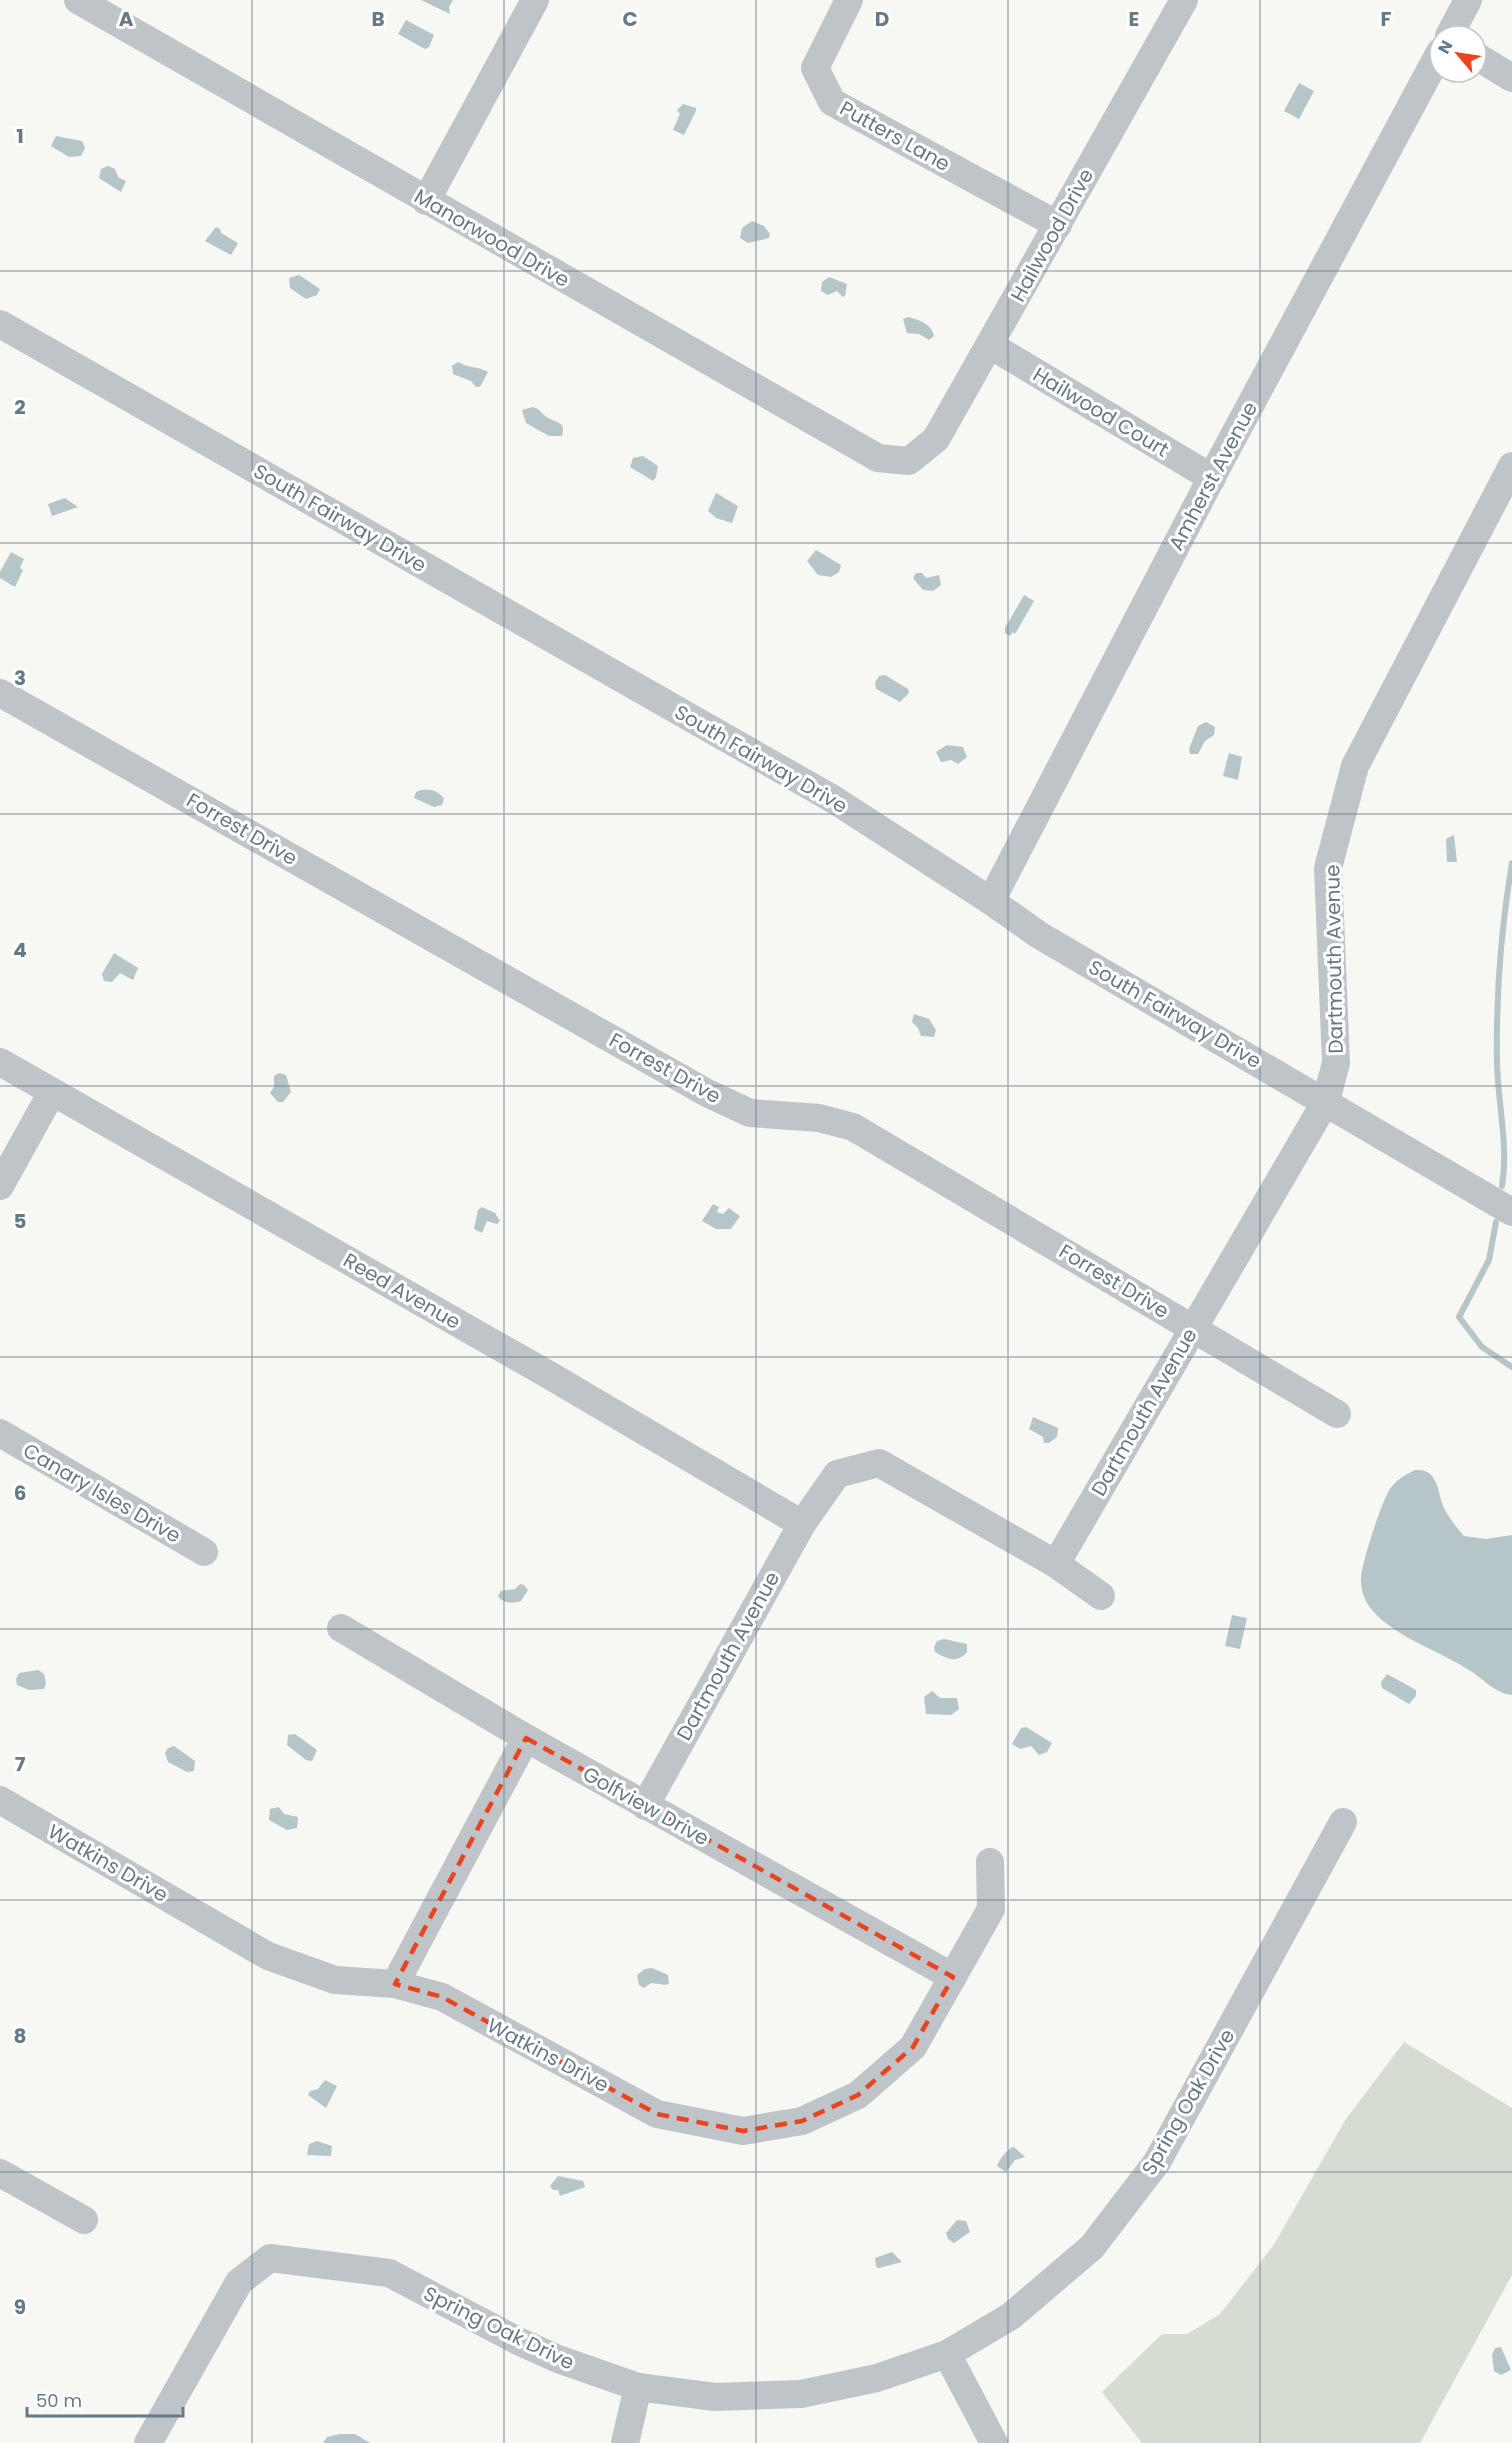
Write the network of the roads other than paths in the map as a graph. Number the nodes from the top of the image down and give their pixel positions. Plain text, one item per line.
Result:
1 (78, 0) edge
2 (535, 0) edge
3 (849, 0) edge
4 (1184, 0) edge
5 (1468, 0) edge
6 (1455, 24) edge
7 (1488, 64) edge
8 (1428, 74) edge
9 (1512, 78) edge
10 (426, 201) junction
11 (1058, 225) junction
12 (0, 324) edge
13 (990, 345) junction
14 (909, 461) joint
15 (1512, 466) edge
16 (1212, 478) junction
17 (0, 693) edge
18 (991, 901) junction
19 (0, 1062) edge
20 (52, 1092) junction
21 (1326, 1101) junction
22 (0, 1186) edge
23 (1512, 1212) edge
24 (1193, 1328) junction
25 (1337, 1414) dead end
26 (0, 1433) edge
27 (802, 1524) junction
28 (204, 1552) dead end
29 (1056, 1564) junction
30 (1101, 1596) dead end
31 (341, 1628) dead end
32 (526, 1738) junction
33 (0, 1800) edge
34 (645, 1806) junction
35 (1343, 1822) dead end
36 (990, 1862) dead end
37 (953, 1977) junction
38 (395, 1984) junction
39 (0, 2173) edge
40 (84, 2220) dead end
41 (947, 2354) junction
42 (638, 2387) junction
43 (148, 2443) edge
44 (626, 2443) edge
45 (994, 2443) edge

1 - 10 street, Manorwood Drive
2 - 10 street
3 - 11 street, Putters Lane
4 - 11 street, Hailwood Drive
5 - 6 street
7 - 9 street
8 - 16 street, Amherst Avenue
10 - 14 street, Manorwood Drive
11 - 13 street, Hailwood Drive
12 - 18 street, South Fairway Drive
13 - 14 street, Hailwood Drive
13 - 16 street, Hailwood Court
15 - 21 street, Dartmouth Avenue
16 - 18 street, Amherst Avenue
17 - 24 street, Forrest Drive
18 - 21 street, South Fairway Drive
19 - 20 street, Reed Avenue
20 - 22 street
20 - 27 street, Reed Avenue
21 - 23 street, South Fairway Drive
21 - 24 street, Dartmouth Avenue
24 - 25 street, Forrest Drive
24 - 29 street, Dartmouth Avenue
26 - 28 street, Canary Isles Drive
27 - 29 street, Dartmouth Avenue
27 - 34 street, Dartmouth Avenue
29 - 30 street, Dartmouth Avenue
31 - 32 street, Golfview Drive
32 - 34 street, Golfview Drive
32 - 38 street
33 - 38 street, Watkins Drive
34 - 37 street, Golfview Drive
35 - 41 street, Spring Oak Drive
36 - 37 street, Watkins Drive
37 - 38 street, Watkins Drive
39 - 40 street
41 - 42 street, Spring Oak Drive
41 - 45 street
42 - 43 street, Spring Oak Drive
42 - 44 street

